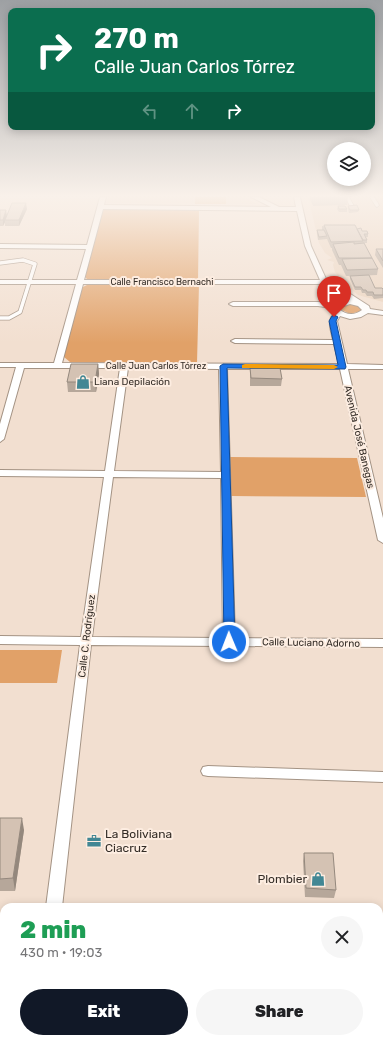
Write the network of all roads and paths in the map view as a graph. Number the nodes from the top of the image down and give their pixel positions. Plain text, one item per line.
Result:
1 (0, 246) edge
2 (308, 246) edge
3 (90, 247) joint
4 (0, 263) edge
5 (0, 282) edge
6 (29, 282) junction
7 (80, 282) junction
8 (324, 282) junction
9 (233, 304) dead end
10 (360, 304) junction
11 (338, 308) junction
12 (366, 311) junction
13 (383, 313) edge
14 (0, 318) edge
15 (235, 341) dead end
16 (337, 342) junction
17 (0, 365) edge
18 (21, 365) junction
19 (57, 365) junction
20 (124, 366) junction
21 (223, 366) junction
22 (342, 367) junction
23 (383, 367) edge
24 (0, 439) edge
25 (0, 473) edge
26 (109, 474) junction
27 (226, 475) junction
28 (383, 540) edge
29 (0, 640) edge
30 (86, 640) junction
31 (229, 642) junction
32 (383, 643) edge
33 (208, 771) dead end
34 (383, 777) edge
35 (54, 903) edge

1 - 3 street
2 - 8 street
3 - 7 street
4 - 6 lane
5 - 6 street, Calle Francisco Bernachi
6 - 7 street, Calle Francisco Bernachi
6 - 14 lane
7 - 8 street, Calle Francisco Bernachi
7 - 19 street
8 - 10 street
8 - 11 street
9 - 11 street
10 - 11 street
10 - 12 street
11 - 12 street
11 - 16 street, Avenida José Banegas
12 - 13 street
15 - 16 street
16 - 22 street, Avenida José Banegas
17 - 18 street, Calle Juan Carlos Tórrez
18 - 19 street, Calle Juan Carlos Tórrez
18 - 24 street
19 - 20 street, Calle Juan Carlos Tórrez
20 - 21 street, Calle Juan Carlos Tórrez
20 - 26 street, Calle C. Rodríguez
21 - 22 street, Calle Juan Carlos Tórrez
21 - 27 street
22 - 23 street, Calle Juan Carlos Tórrez
22 - 28 street, Avenida José Banegas
25 - 26 street
26 - 27 street
26 - 30 street, Calle C. Rodríguez
27 - 31 street
29 - 30 street, Calle Luciano Adorno
30 - 31 street, Calle Luciano Adorno
30 - 35 street, Calle C. Rodríguez
31 - 32 street, Calle Luciano Adorno
33 - 34 street

